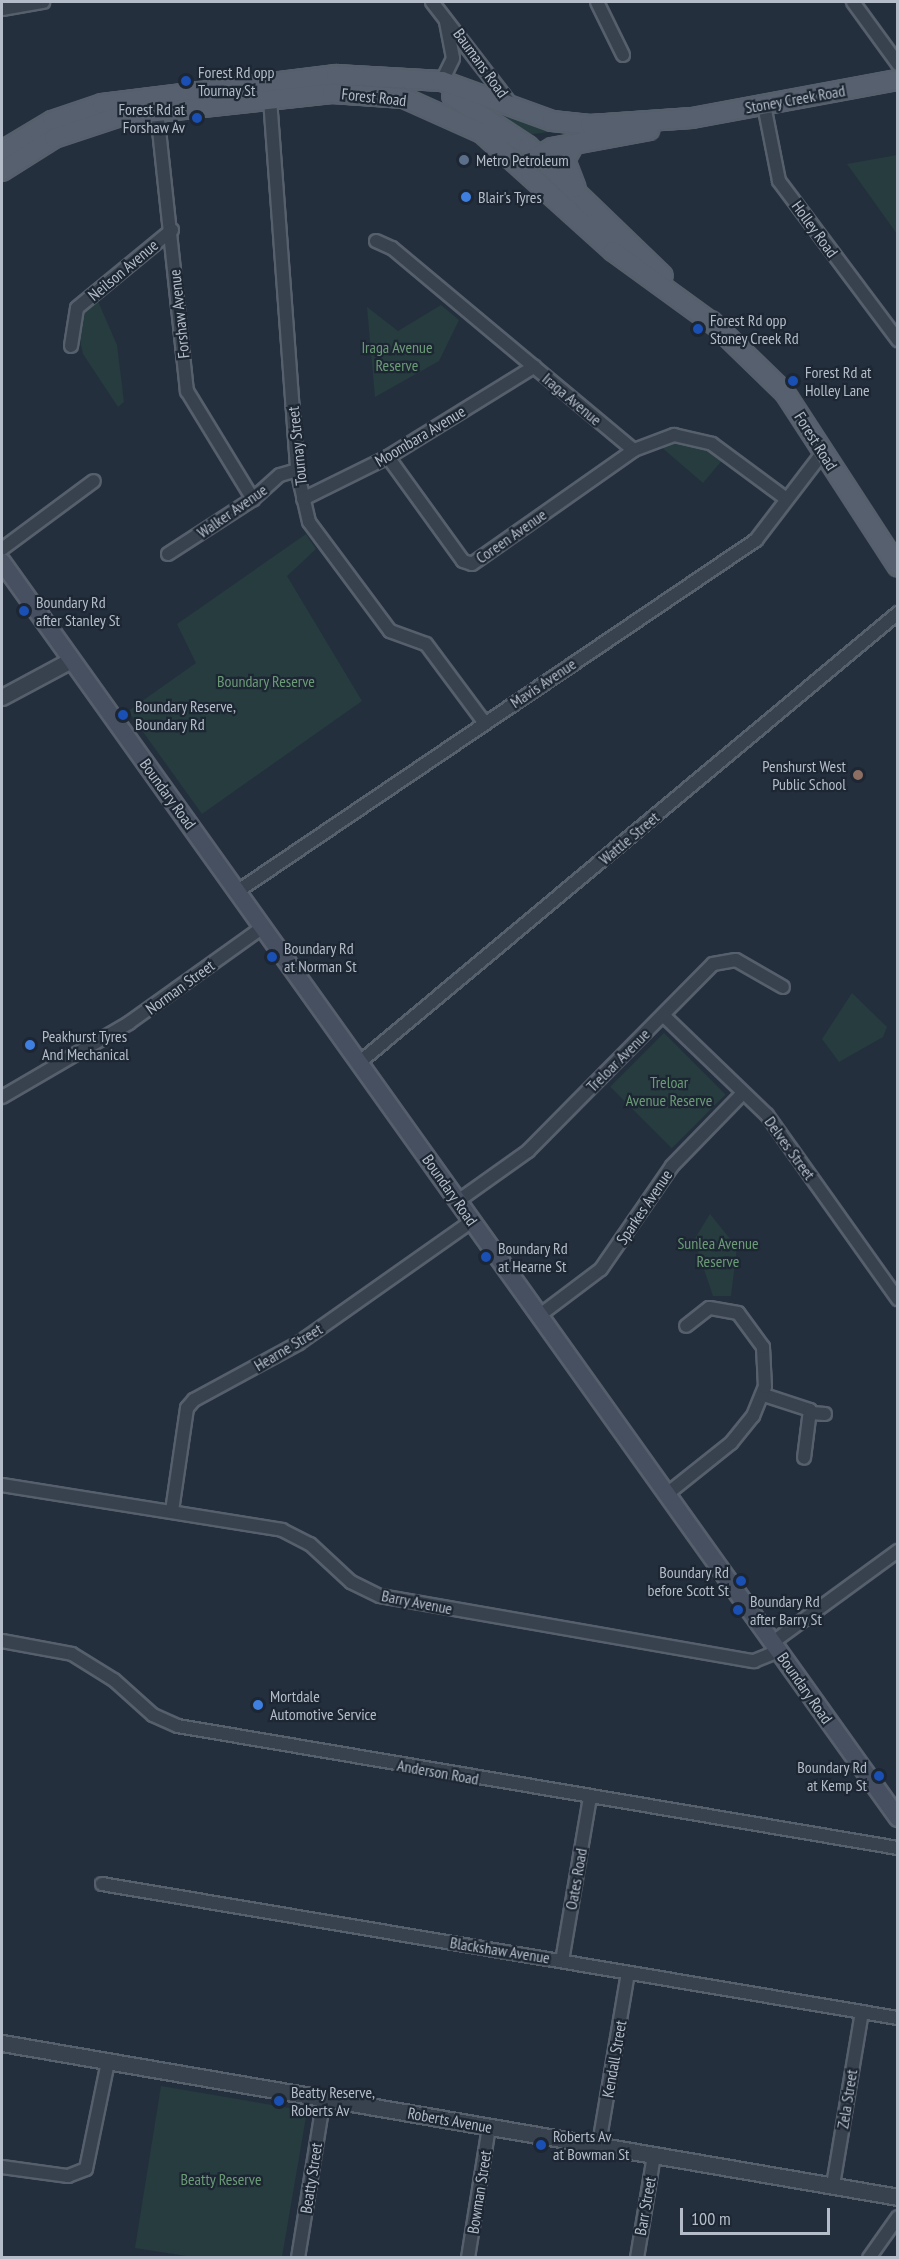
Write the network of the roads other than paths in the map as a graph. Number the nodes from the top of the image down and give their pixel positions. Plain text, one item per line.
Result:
1 (44, 2) edge
2 (432, 2) edge
3 (597, 2) edge
4 (853, 2) edge
5 (2, 9) edge
6 (446, 21) junction
7 (623, 55) dead end
8 (897, 64) edge
9 (389, 75) junction
10 (897, 80) edge
11 (442, 81) junction
12 (270, 99) junction
13 (764, 105) junction
14 (514, 108) junction
15 (157, 111) junction
16 (692, 118) junction
17 (623, 122) junction
18 (574, 144) junction
19 (2, 151) edge
20 (525, 156) junction
21 (2, 171) edge
22 (585, 203) junction
23 (172, 230) junction
24 (376, 241) dead end
25 (719, 328) junction
26 (897, 340) edge
27 (71, 346) dead end
28 (534, 367) junction
29 (634, 450) junction
30 (824, 450) junction
31 (388, 457) junction
32 (297, 470) junction
33 (94, 481) dead end
34 (785, 498) junction
35 (254, 499) junction
36 (303, 499) junction
37 (2, 549) edge
38 (168, 554) dead end
39 (2, 562) edge
40 (897, 567) edge
41 (897, 613) edge
42 (71, 660) junction
43 (2, 697) edge
44 (484, 722) junction
45 (238, 891) junction
46 (263, 927) junction
47 (783, 987) dead end
48 (663, 1015) junction
49 (360, 1062) junction
50 (743, 1093) junction
51 (2, 1097) edge
52 (458, 1201) junction
53 (472, 1221) junction
54 (897, 1299) edge
55 (540, 1315) junction
56 (686, 1326) dead end
57 (764, 1395) junction
58 (811, 1413) junction
59 (825, 1414) dead end
60 (804, 1458) dead end
61 (2, 1485) edge
62 (667, 1494) junction
63 (172, 1511) junction
64 (897, 1551) edge
65 (2, 1641) edge
66 (776, 1647) junction
67 (590, 1798) junction
68 (897, 1818) edge
69 (897, 1848) edge
70 (102, 1884) dead end
71 (562, 1961) junction
72 (628, 1973) junction
73 (861, 2012) junction
74 (897, 2018) edge
75 (2, 2043) edge
76 (108, 2062) junction
77 (324, 2098) junction
78 (489, 2127) junction
79 (599, 2144) junction
80 (654, 2155) junction
81 (2, 2167) edge
82 (833, 2185) junction
83 (897, 2197) edge
84 (897, 2217) edge
85 (298, 2258) edge
86 (468, 2258) edge
87 (637, 2258) edge
88 (868, 2258) edge

1 - 5 street
2 - 6 street, Baumans Road
3 - 7 street
4 - 8 street
6 - 11 street, Baumans Road
6 - 14 street, Baumans Road
9 - 11 main road, Forest Road
9 - 19 main road, Forest Road
9 - 20 main road, Forest Road
10 - 13 main road, Stoney Creek Road
11 - 14 main road, Stoney Creek Road
12 - 15 main road, Forest Road
12 - 20 main road, Forest Road
12 - 32 street, Tournay Street
13 - 16 main road, Stoney Creek Road
13 - 26 street, Holley Road
14 - 17 main road, Stoney Creek Road
15 - 21 main road, Forest Road
15 - 23 street, Forshaw Avenue
16 - 17 main road, Stoney Creek Road
16 - 18 main road, Stoney Creek Road
17 - 20 main road, Stoney Creek Road
18 - 20 main road, Stoney Creek Road
18 - 22 main road
20 - 22 main road, Forest Road
20 - 25 main road, Forest Road
22 - 25 main road, Forest Road
23 - 27 street, Neilson Avenue
23 - 35 street, Forshaw Avenue
24 - 28 street, Iraga Avenue
25 - 30 main road, Forest Road
28 - 29 street, Iraga Avenue
28 - 31 street, Moombara Avenue
29 - 31 street, Coreen Avenue
29 - 34 street
30 - 34 street, Mavis Avenue
30 - 40 main road, Forest Road
31 - 36 street, Moombara Avenue
32 - 35 street, Walker Avenue
32 - 36 street, Tournay Street
33 - 37 street
34 - 44 street, Mavis Avenue
35 - 38 street, Walker Avenue
36 - 44 street, Tournay Street
39 - 42 main road, Boundary Road
41 - 49 street, Wattle Street
42 - 43 street
42 - 45 main road, Boundary Road
44 - 45 street, Mavis Avenue
45 - 46 main road, Boundary Road
46 - 49 main road, Boundary Road
46 - 51 street, Norman Street
47 - 48 street, Treloar Avenue
48 - 50 street, Delves Street
48 - 52 street, Treloar Avenue
49 - 52 main road, Boundary Road
50 - 54 street, Delves Street
50 - 55 street, Sparkes Avenue
52 - 53 main road, Boundary Road
53 - 55 main road, Boundary Road
53 - 63 street, Hearne Street
55 - 62 main road, Boundary Road
56 - 57 street
57 - 58 street
57 - 62 street
58 - 59 street
58 - 60 street
61 - 63 street, Barry Avenue
62 - 66 main road, Boundary Road
63 - 66 street, Barry Avenue
64 - 66 street, Barry Avenue
65 - 67 street, Anderson Road
66 - 68 main road, Boundary Road
67 - 69 street, Anderson Road
67 - 71 street, Oates Road
70 - 71 street, Blackshaw Avenue
71 - 72 street, Blackshaw Avenue
72 - 73 street, Blackshaw Avenue
72 - 79 street, Kendall Street
73 - 74 street, Blackshaw Avenue
73 - 82 street, Zela Street
75 - 76 street, Roberts Avenue
76 - 77 street, Roberts Avenue
76 - 81 street
77 - 78 street, Roberts Avenue
77 - 85 street, Beatty Street
78 - 79 street, Roberts Avenue
78 - 86 street, Bowman Street
79 - 80 street, Roberts Avenue
80 - 82 street, Roberts Avenue
80 - 87 street, Barr Street
82 - 83 street, Roberts Avenue
84 - 88 street

